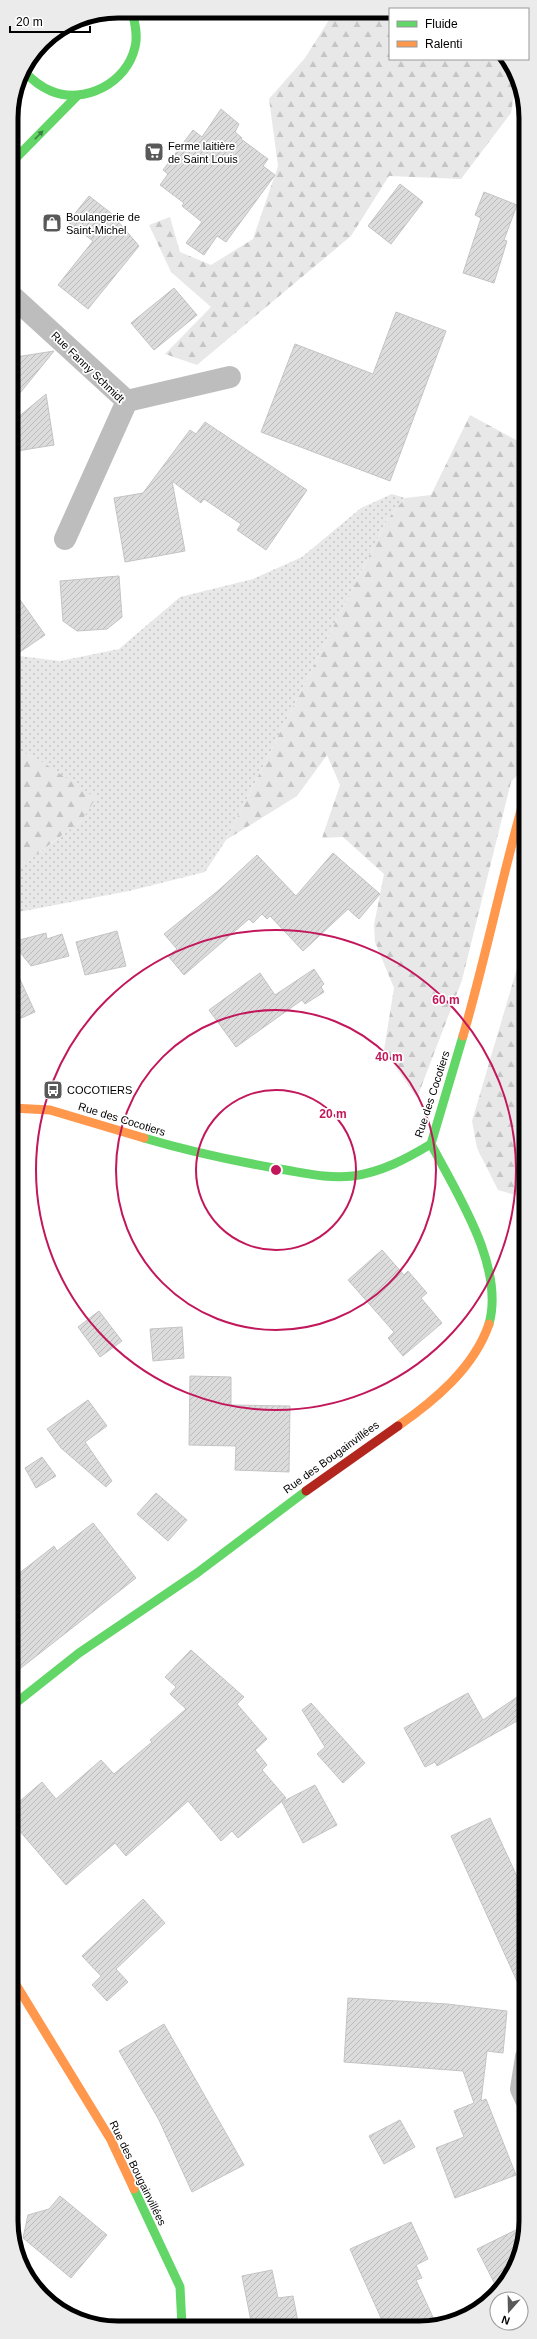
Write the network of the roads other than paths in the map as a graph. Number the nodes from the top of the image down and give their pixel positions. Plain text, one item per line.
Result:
1 (134, 18) edge
2 (28, 75) edge
3 (77, 96) junction
4 (18, 156) edge
5 (18, 301) edge
6 (230, 377) dead end
7 (127, 401) junction
8 (65, 539) dead end
9 (519, 817) edge
10 (18, 1108) edge
11 (431, 1144) junction
12 (18, 1701) edge
13 (18, 1988) edge
14 (182, 2321) edge

1 - 3 street
2 - 3 street
4 -> 3 street
5 - 7 street, Rue Fanny Schmidt
6 - 7 street
7 - 8 street, Rue Fanny Schmidt
9 - 11 street, Rue des Cocotiers
10 - 11 street, Rue des Cocotiers
11 - 12 street, Rue des Bougainvillées
13 - 14 street, Rue des Bougainvillées

